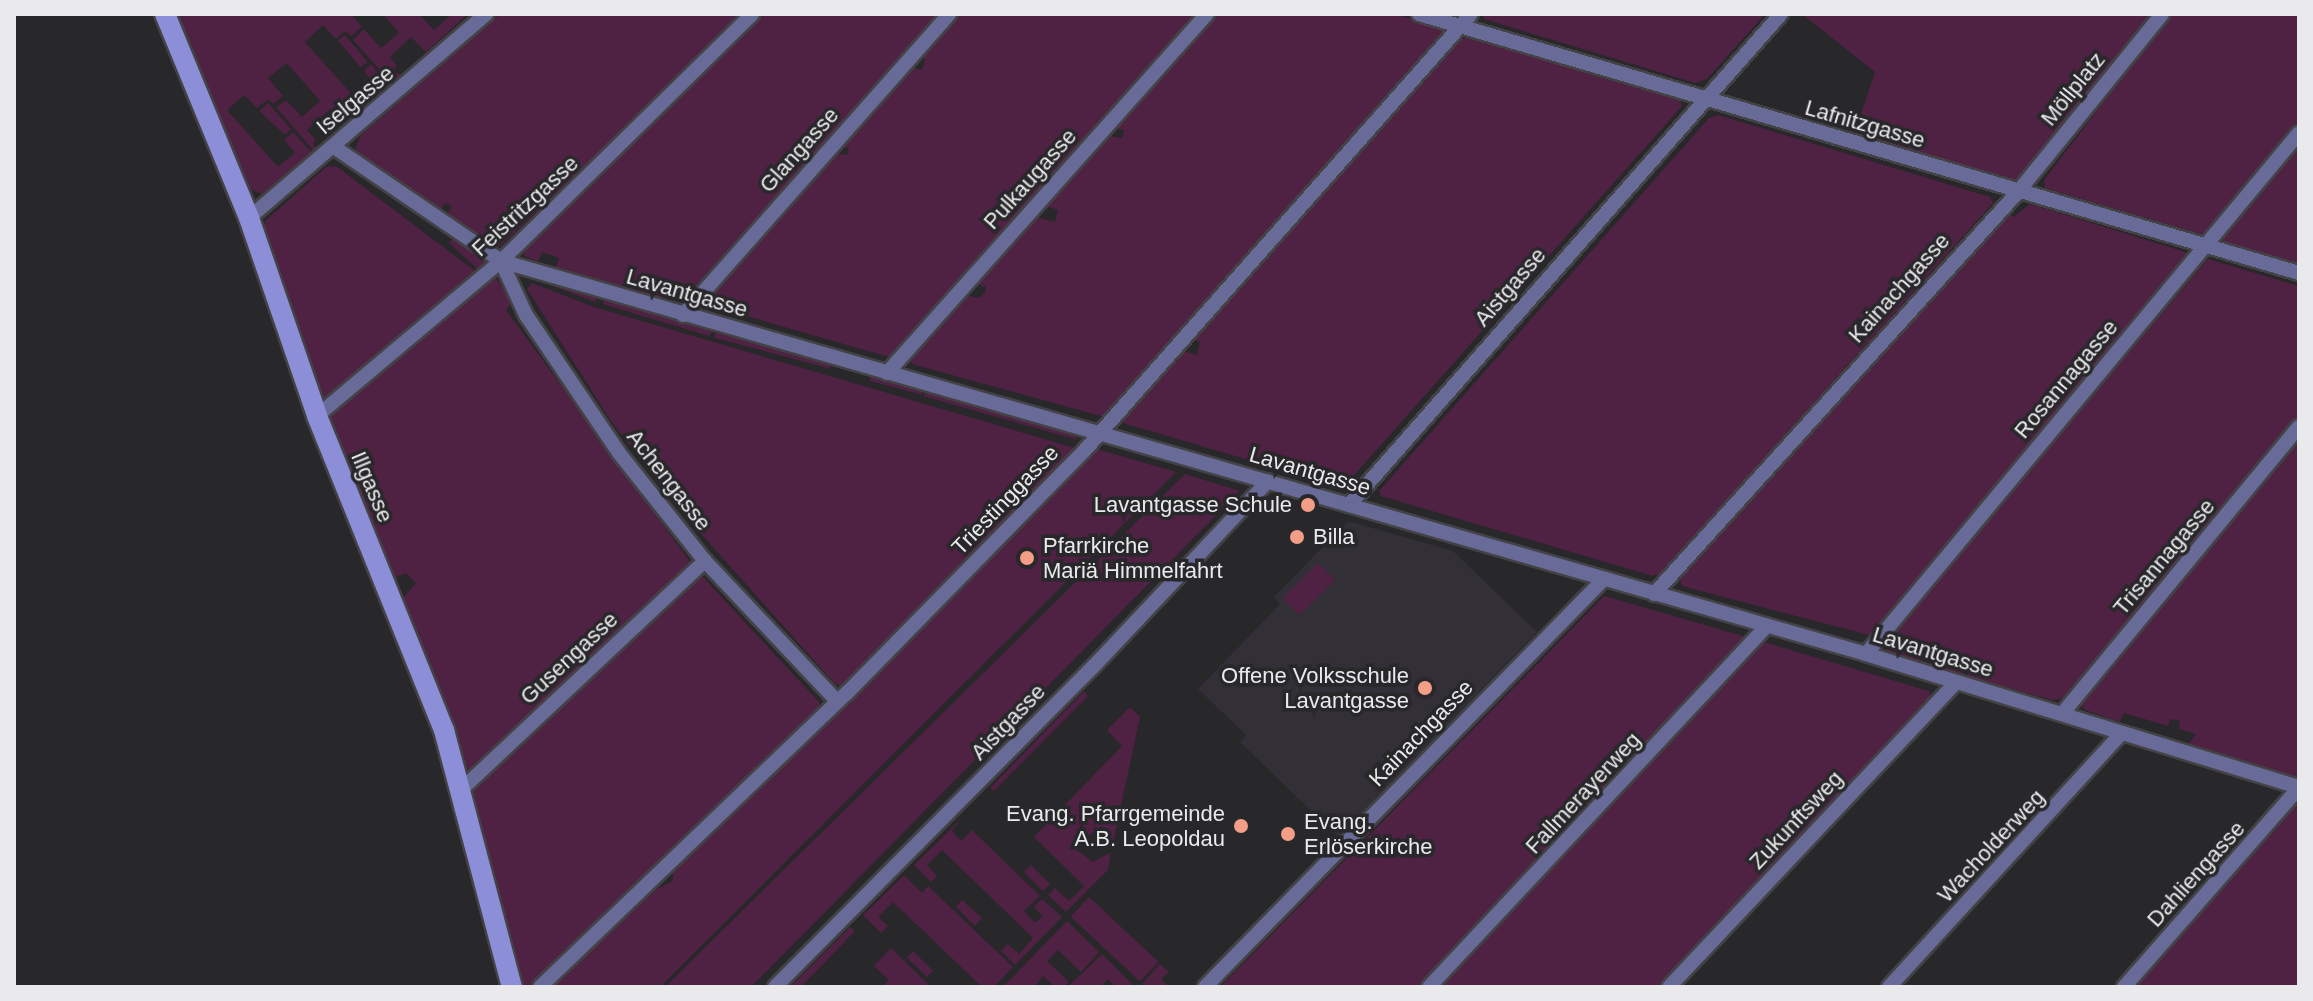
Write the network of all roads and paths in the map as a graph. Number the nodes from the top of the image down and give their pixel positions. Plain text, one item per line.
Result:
1 (165, 14) edge
2 (486, 14) edge
3 (752, 14) edge
4 (949, 14) edge
5 (1207, 14) edge
6 (1419, 14) edge
7 (1471, 14) edge
8 (1781, 14) edge
9 (2162, 14) edge
10 (1460, 26) junction
11 (1705, 99) junction
12 (2299, 133) edge
13 (334, 147) junction
14 (2018, 192) junction
15 (249, 218) junction
16 (2206, 244) junction
17 (501, 261) junction
18 (2299, 273) edge
19 (683, 315) junction
20 (887, 373) junction
21 (317, 416) junction
22 (2299, 427) edge
23 (1099, 434) junction
24 (1268, 481) junction
25 (1349, 505) junction
26 (705, 561) junction
27 (1603, 580) junction
28 (1654, 594) junction
29 (1767, 626) junction
30 (1866, 654) junction
31 (1955, 683) junction
32 (837, 701) junction
33 (2062, 714) junction
34 (2122, 733) junction
35 (2299, 787) edge
36 (463, 788) junction
37 (512, 987) edge
38 (540, 987) edge
39 (775, 987) edge
40 (1205, 987) edge
41 (1429, 987) edge
42 (1669, 987) edge
43 (1889, 987) edge
44 (2124, 987) edge

1 - 15 street, Illgasse
2 - 13 street, Iselgasse
3 - 17 street, Feistritzgasse
4 - 19 street, Glangasse
5 - 20 street, Pulkaugasse
6 - 10 street, Lafnitzgasse
7 - 10 street, Triestinggasse
8 - 11 street
9 - 14 street, Möllplatz
10 - 11 street, Lafnitzgasse
10 - 23 street, Triestinggasse
11 - 14 street, Lafnitzgasse
11 - 25 street, Aistgasse
12 - 16 street, Rosannagasse
13 - 15 street, Iselgasse
13 - 17 street, Lavantgasse
14 - 16 street, Lafnitzgasse
14 - 28 street, Kainachgasse
15 - 21 street, Illgasse
16 - 18 street, Lafnitzgasse
16 - 30 street, Rosannagasse
17 - 19 street, Lavantgasse
17 - 21 street, Feistritzgasse
17 - 26 street, Achengasse
19 - 20 street, Lavantgasse
20 - 23 street, Lavantgasse
21 - 36 street, Illgasse
22 - 33 street, Trisannagasse
23 - 24 street, Lavantgasse
23 - 32 street, Triestinggasse
24 - 25 street, Lavantgasse
24 - 39 street, Aistgasse
25 - 27 street, Lavantgasse
26 - 32 street, Achengasse
26 - 36 street, Gusengasse
27 - 28 street, Lavantgasse
27 - 40 street, Kainachgasse
28 - 29 street, Lavantgasse
29 - 30 street, Lavantgasse
29 - 41 street, Fallmerayerweg
30 - 31 street, Lavantgasse
31 - 33 street, Lavantgasse
31 - 42 street, Zukunftsweg
32 - 38 street, Triestinggasse
33 - 34 street, Lavantgasse
34 - 35 street, Lavantgasse
34 - 43 street, Wacholderweg
35 - 44 street, Dahliengasse
36 - 37 street, Illgasse

